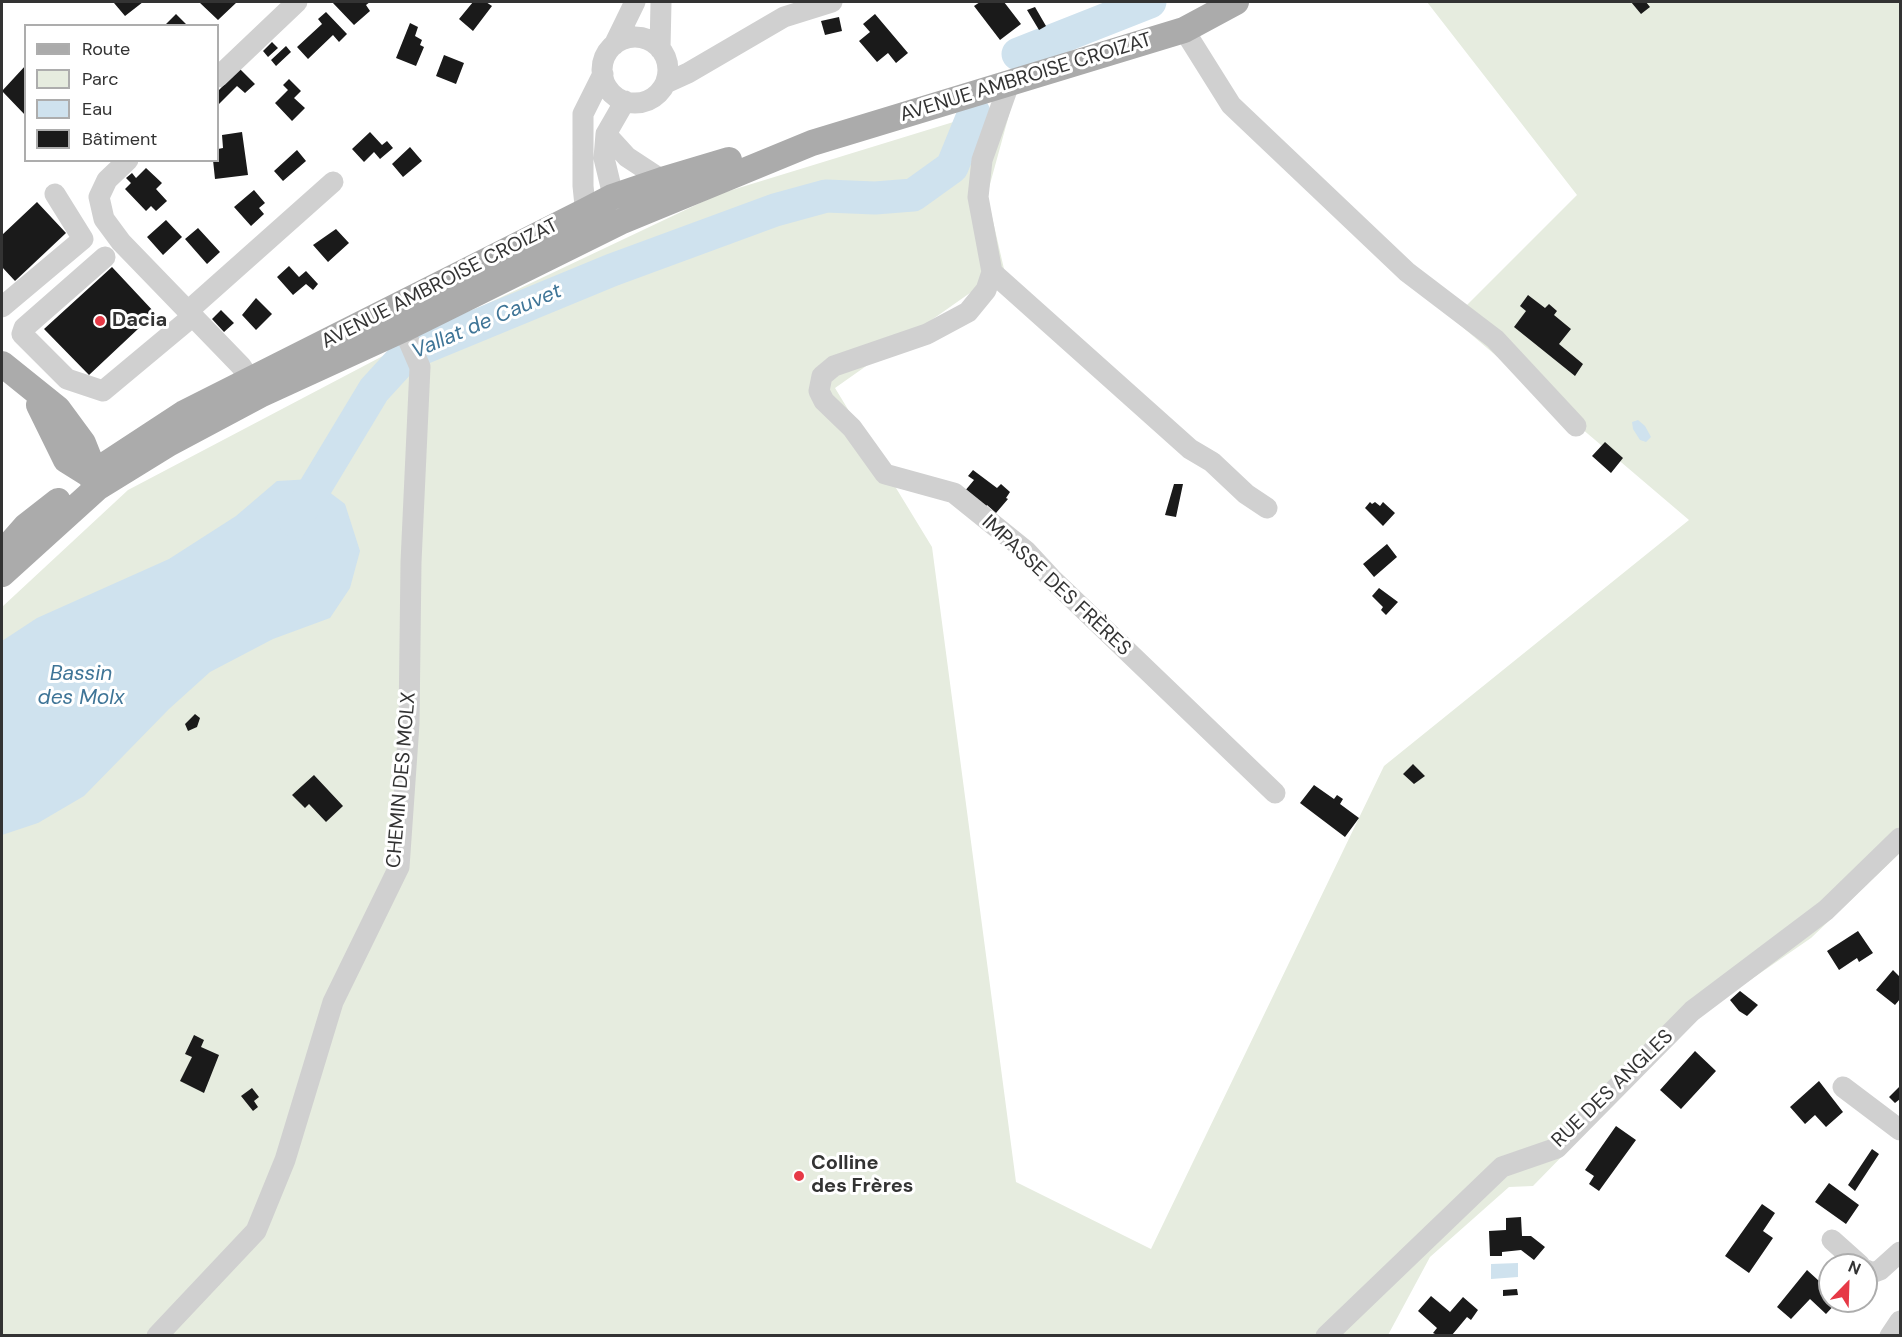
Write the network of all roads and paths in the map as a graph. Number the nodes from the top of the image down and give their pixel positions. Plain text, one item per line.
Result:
1 (297, 2) edge
2 (635, 2) edge
3 (649, 2) edge
4 (661, 2) edge
5 (832, 2) edge
6 (1236, 2) edge
7 (1184, 30) junction
8 (618, 43) junction
9 (660, 49) junction
10 (603, 74) junction
11 (219, 75) edge
12 (666, 83) junction
13 (1009, 84) junction
14 (625, 101) junction
15 (606, 134) junction
16 (812, 143) junction
17 (126, 162) edge
18 (662, 180) junction
19 (333, 182) dead end
20 (55, 194) dead end
21 (612, 197) junction
22 (585, 211) junction
23 (620, 222) junction
24 (589, 237) junction
25 (105, 257) dead end
26 (992, 272) junction
27 (3, 302) edge
28 (190, 314) junction
29 (407, 335) junction
30 (2, 364) edge
31 (255, 386) junction
32 (1576, 426) dead end
33 (93, 482) junction
34 (1268, 508) dead end
35 (2, 553) edge
36 (2, 574) edge
37 (1275, 794) dead end
38 (1900, 838) edge
39 (1843, 1087) dead end
40 (1900, 1130) edge
41 (1832, 1240) dead end
42 (1900, 1252) edge
43 (1847, 1253) edge
44 (1878, 1271) edge
45 (1900, 1322) edge
46 (157, 1335) edge
47 (1326, 1335) edge
48 (1890, 1335) edge

1 - 11 street
2 - 8 street
3 - 8 street
4 - 9 street
5 - 12 street
6 - 7 main road, AVENUE AMBROISE CROIZAT
7 - 13 main road, AVENUE AMBROISE CROIZAT
7 - 32 street
8 - 9 street
8 - 10 street
9 - 12 street
10 - 14 street
10 - 22 street
12 - 14 street
13 - 16 main road, AVENUE AMBROISE CROIZAT
13 - 26 street
14 - 15 street
15 - 18 street
15 - 21 street
16 - 18 main road, AVENUE AMBROISE CROIZAT
16 - 23 main road, AVENUE AMBROISE CROIZAT
17 - 28 street
18 - 21 main road, AVENUE AMBROISE CROIZAT
19 - 28 street
20 - 27 street
21 - 22 main road, AVENUE AMBROISE CROIZAT
21 - 23 street
22 - 24 street
22 - 29 main road, AVENUE AMBROISE CROIZAT
23 - 24 main road, AVENUE AMBROISE CROIZAT
24 - 29 main road, AVENUE AMBROISE CROIZAT
25 - 28 street
26 - 34 street
26 - 37 street, IMPASSE DES FRÈRES
28 - 31 street
29 - 31 main road, AVENUE AMBROISE CROIZAT
29 - 46 street, CHEMIN DES MOLX
30 - 33 main road
31 - 33 main road, AVENUE AMBROISE CROIZAT
33 - 35 main road
33 - 36 main road
38 - 47 street, RUE DES ANGLES
39 - 40 street
41 - 43 street
42 - 44 street
45 - 48 street

